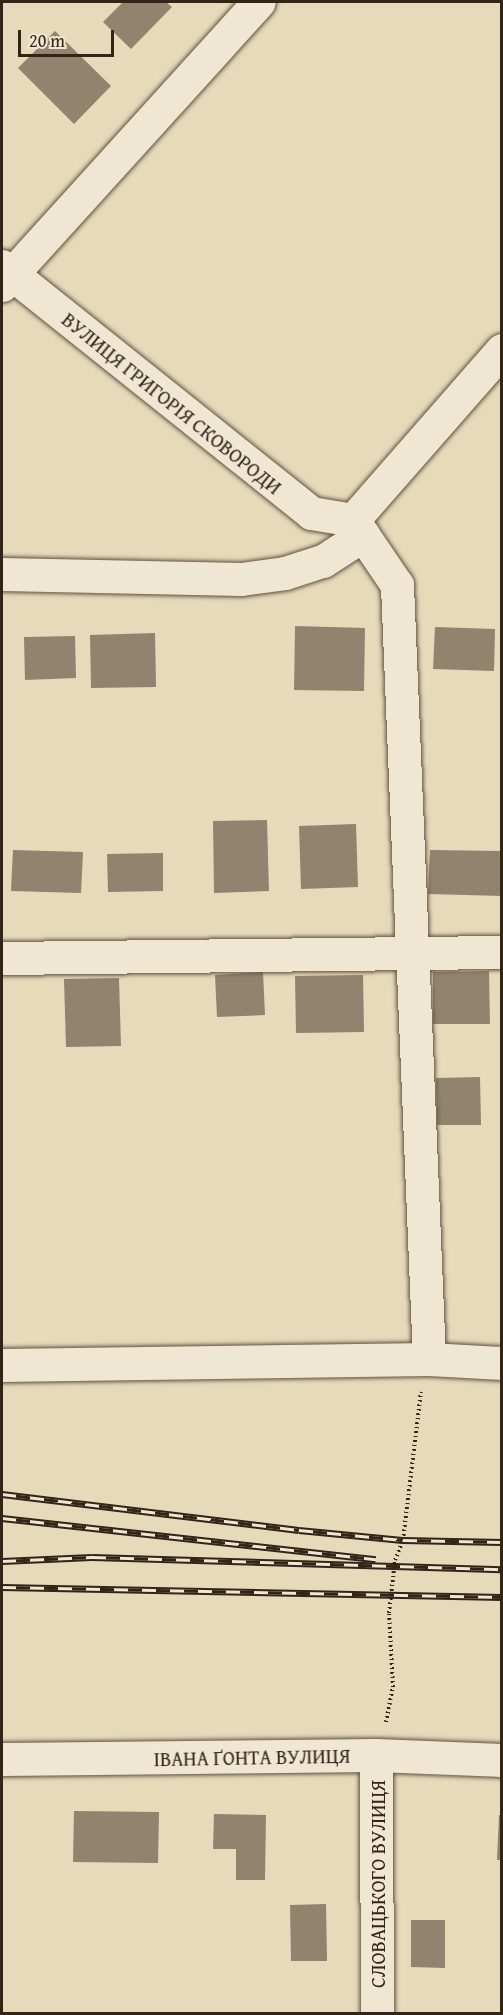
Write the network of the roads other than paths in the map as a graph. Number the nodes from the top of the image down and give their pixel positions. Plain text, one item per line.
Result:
1 (259, 2) edge
2 (5, 275) edge
3 (501, 350) edge
4 (358, 527) junction
5 (2, 574) edge
6 (414, 952) junction
7 (501, 952) edge
8 (2, 958) edge
9 (429, 1359) junction
10 (501, 1363) edge
11 (2, 1365) edge
12 (376, 1755) junction
13 (2, 1759) edge
14 (501, 1760) edge
15 (377, 2013) edge

1 - 2 street
2 - 4 street, ВУЛИЦЯ ГРИГОРІЯ СКОВОРОДИ
3 - 4 street
4 - 5 street
4 - 6 street
6 - 7 street
6 - 8 street
6 - 9 street
9 - 10 street
9 - 11 street
12 - 13 street, ІВАНА ҐОНТА ВУЛИЦЯ
12 - 14 street, ІВАНА ҐОНТА ВУЛИЦЯ
12 - 15 street, СЛОВАЦЬКОГО ВУЛИЦЯ

